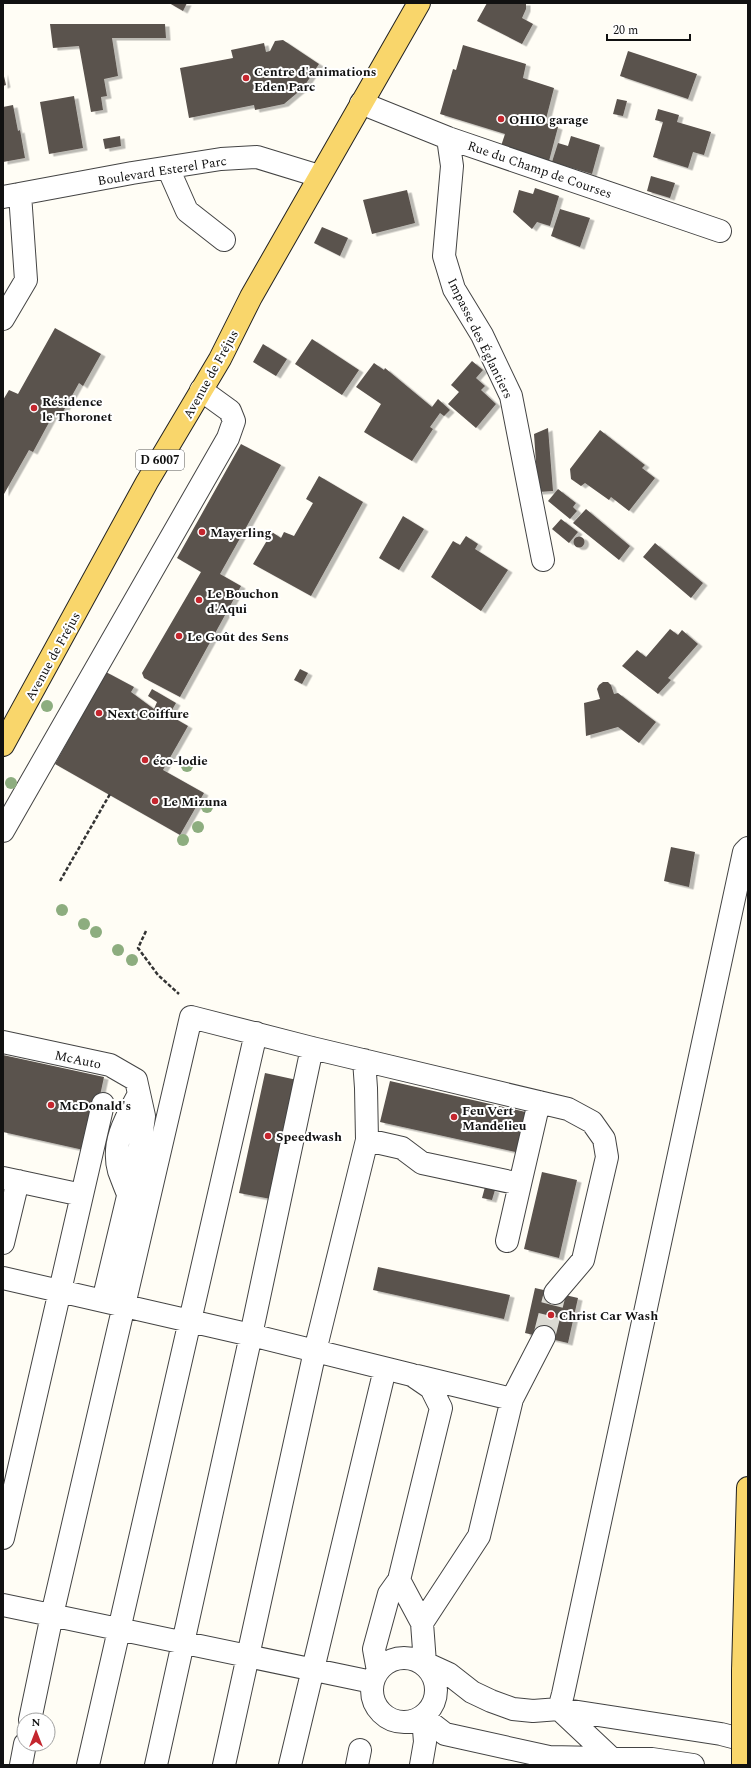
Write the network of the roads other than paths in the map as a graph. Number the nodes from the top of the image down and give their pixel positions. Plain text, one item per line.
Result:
1 (419, 3) edge
2 (361, 103) junction
3 (448, 138) junction
4 (168, 168) junction
5 (319, 176) junction
6 (11, 195) edge
7 (720, 231) dead end
8 (224, 240) dead end
9 (3, 319) edge
10 (201, 390) junction
11 (543, 560) dead end
12 (3, 745) edge
13 (3, 831) edge
14 (748, 848) edge
15 (256, 1033) junction
16 (3, 1042) edge
17 (312, 1048) junction
18 (364, 1060) junction
19 (539, 1102) junction
20 (103, 1104) dead end
21 (367, 1140) junction
22 (10, 1180) edge
23 (520, 1184) junction
24 (82, 1195) junction
25 (506, 1241) dead end
26 (3, 1243) edge
27 (3, 1278) edge
28 (61, 1291) junction
29 (555, 1293) tunnel mouth
30 (103, 1300) junction
31 (124, 1306) junction
32 (190, 1321) junction
33 (251, 1335) junction
34 (544, 1337) tunnel mouth
35 (315, 1351) junction
36 (385, 1369) junction
37 (412, 1375) junction
38 (512, 1399) junction
39 (748, 1488) edge
40 (3, 1538) edge
41 (399, 1580) junction
42 (3, 1605) edge
43 (52, 1615) junction
44 (422, 1623) junction
45 (119, 1629) junction
46 (183, 1643) junction
47 (248, 1656) junction
48 (424, 1664) junction
49 (313, 1670) junction
50 (375, 1677) junction
51 (559, 1709) junction
52 (32, 1712) edge
53 (423, 1717) junction
54 (748, 1741) edge
55 (23, 1752) edge
56 (611, 1761) edge
57 (21, 1765) edge
58 (88, 1765) edge
59 (156, 1765) edge
60 (224, 1765) edge
61 (290, 1765) edge
62 (421, 1765) edge
63 (693, 1765) edge
64 (743, 1765) edge

1 - 2 main road, Avenue de Fréjus / D 6007
2 - 3 street, Rue du Champ de Courses
2 - 5 main road, Avenue de Fréjus / D 6007
3 - 7 street, Rue du Champ de Courses
3 - 11 street, Impasse des Églantiers
4 - 5 street, Boulevard Esterel Parc
4 - 6 street, Boulevard Esterel Parc
4 - 8 street
5 - 10 main road, Avenue de Fréjus / D 6007
6 - 9 street
10 - 12 main road, Avenue de Fréjus / D 6007
10 - 13 street
14 - 51 street
15 - 17 street
15 - 31 street
15 - 32 street
16 - 30 street, McAuto
17 - 18 street
17 - 33 street
18 - 19 street
18 - 21 street
19 - 23 street
19 - 29 street
20 - 24 street
21 - 23 street
21 - 35 street
22 - 24 street
22 - 26 street
23 - 25 street
24 - 28 street
27 - 28 street
28 - 30 street
28 - 40 street
30 - 31 street
31 - 32 street
31 - 43 street
32 - 33 street
32 - 45 street
33 - 35 street
33 - 46 street
34 - 38 street
35 - 36 street
35 - 47 street
36 - 37 street
36 - 49 street
37 - 38 street
37 - 41 street
38 - 44 street
39 - 64 main road, bridge
41 - 44 street
41 - 50 street
42 - 43 street
43 - 45 street
43 - 52 street
44 - 48 street
45 - 46 street
45 - 58 street
46 - 47 street
46 - 59 street
47 - 49 street
47 - 60 street
48 - 50 street
48 - 51 street
48 - 53 street
49 - 50 street
49 - 61 street
50 - 53 street
51 - 54 street
51 - 56 street
53 - 56 street
53 - 62 street
55 - 57 street
56 - 63 street

